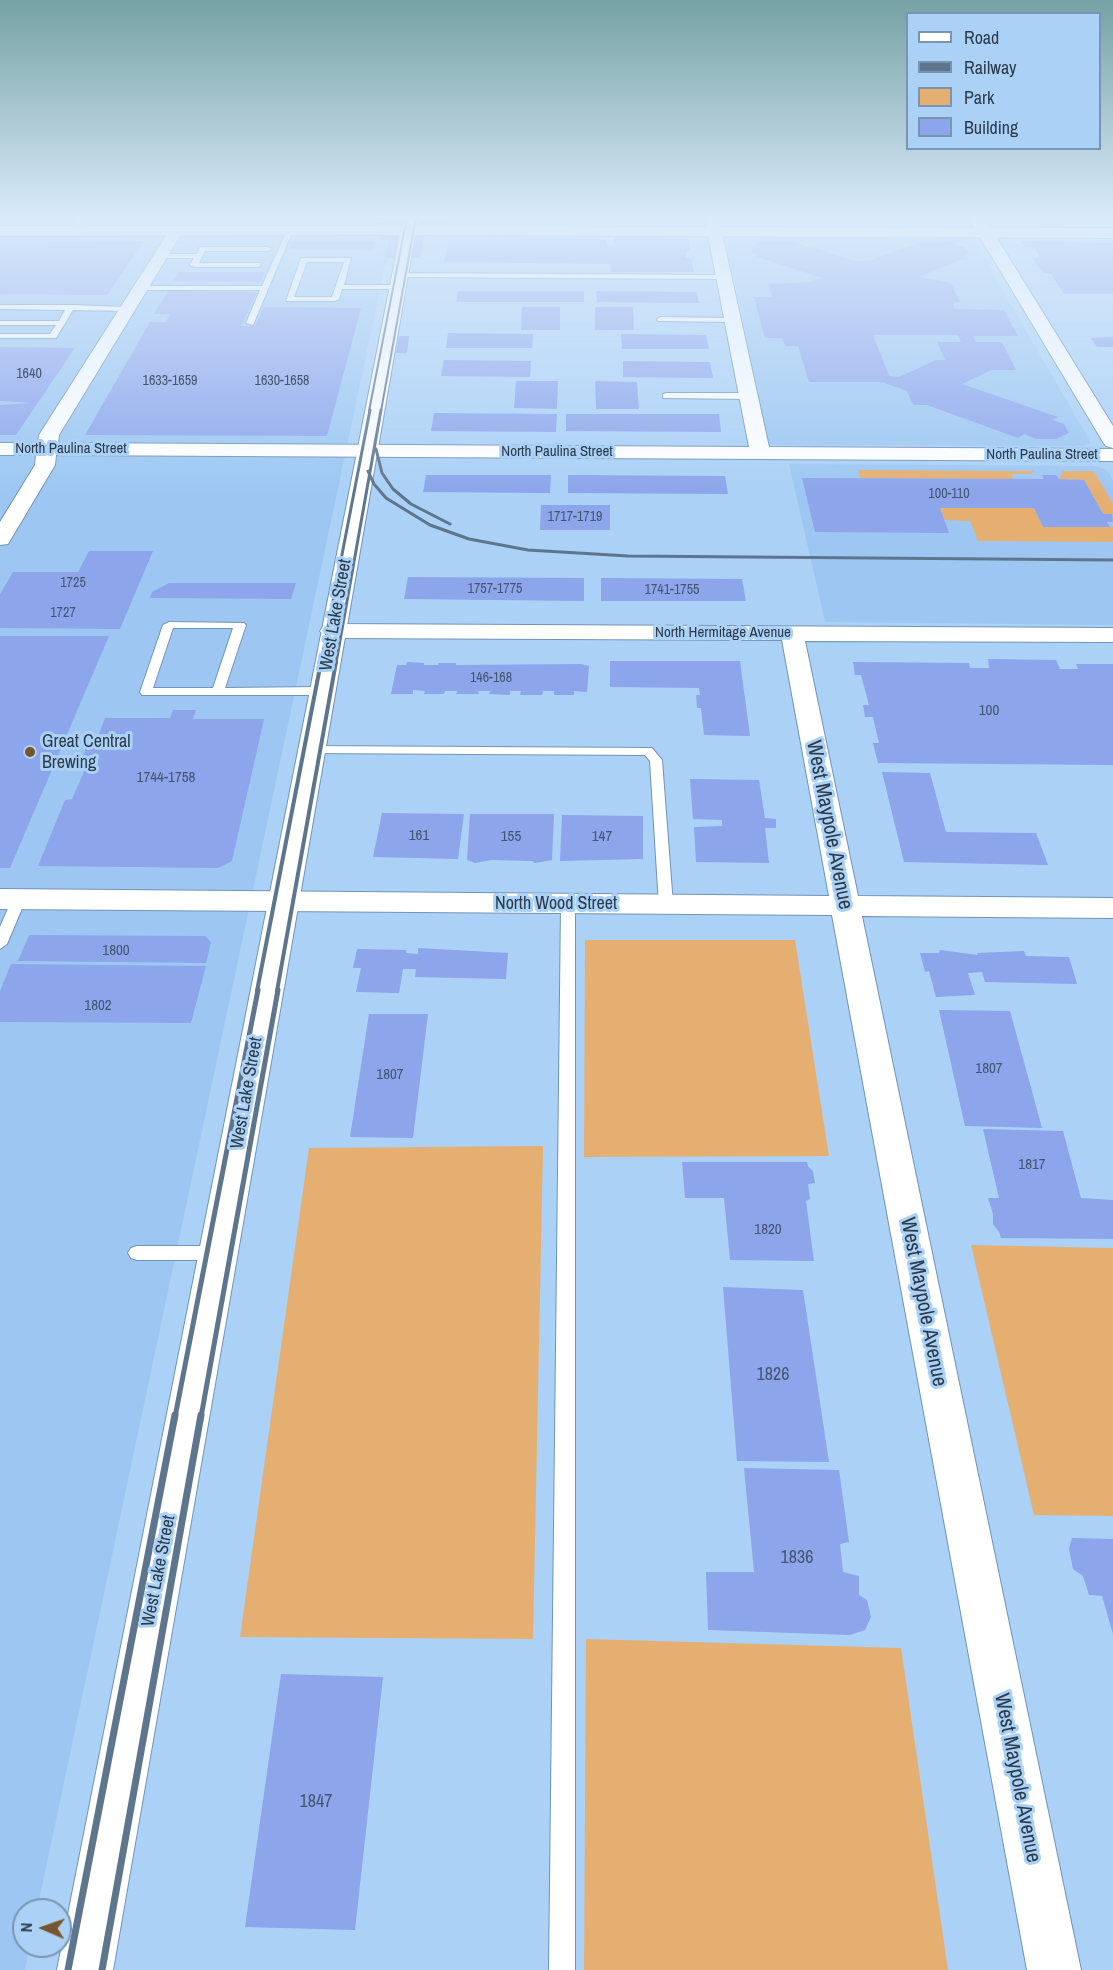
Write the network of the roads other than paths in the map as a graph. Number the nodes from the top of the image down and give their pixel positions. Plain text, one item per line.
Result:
1 (70, 309) edge
2 (127, 309) edge
3 (256, 309) edge
4 (393, 309) edge
5 (730, 309) edge
6 (1032, 309) edge
7 (661, 320) dead end
8 (732, 320) junction
9 (0, 323) edge
10 (62, 323) junction
11 (250, 323) dead end
12 (0, 336) edge
13 (666, 396) dead end
14 (747, 396) junction
15 (1113, 442) edge
16 (0, 449) edge
17 (48, 449) junction
18 (367, 451) junction
19 (759, 453) junction
20 (1113, 455) edge
21 (0, 539) edge
22 (332, 630) junction
23 (792, 633) junction
24 (1113, 635) edge
25 (322, 691) junction
26 (218, 692) junction
27 (311, 750) junction
28 (9, 899) edge
29 (283, 902) junction
30 (568, 904) junction
31 (666, 905) junction
32 (846, 906) junction
33 (1113, 908) edge
34 (0, 944) edge
35 (137, 1253) dead end
36 (218, 1253) junction
37 (85, 1970) edge
38 (562, 1970) edge
39 (1054, 1970) edge

1 - 10 lane
2 - 17 street
3 - 11 lane
4 - 18 main road, West Lake Street
5 - 8 street
6 - 15 main road
7 - 8 lane
8 - 14 street
9 - 10 lane
10 - 12 lane
13 - 14 lane
14 - 19 street
16 - 17 street, North Paulina Street
17 - 18 street, North Paulina Street
17 - 21 street
18 - 19 street, North Paulina Street
18 - 22 main road, West Lake Street
19 - 20 street, North Paulina Street
22 - 23 street, North Hermitage Avenue
22 - 25 main road, West Lake Street
23 - 24 street, North Hermitage Avenue
23 - 32 street, West Maypole Avenue
25 - 26 lane
25 - 27 main road, West Lake Street
26 - 26 lane
27 - 29 main road, West Lake Street
27 - 31 lane
28 - 29 street, North Wood Street
28 - 34 lane
29 - 30 street, North Wood Street
29 - 36 main road, West Lake Street
30 - 31 street, North Wood Street
30 - 38 lane
31 - 32 street, North Wood Street
32 - 33 street, North Wood Street
32 - 39 street, West Maypole Avenue
35 - 36 lane
36 - 37 main road, West Lake Street

